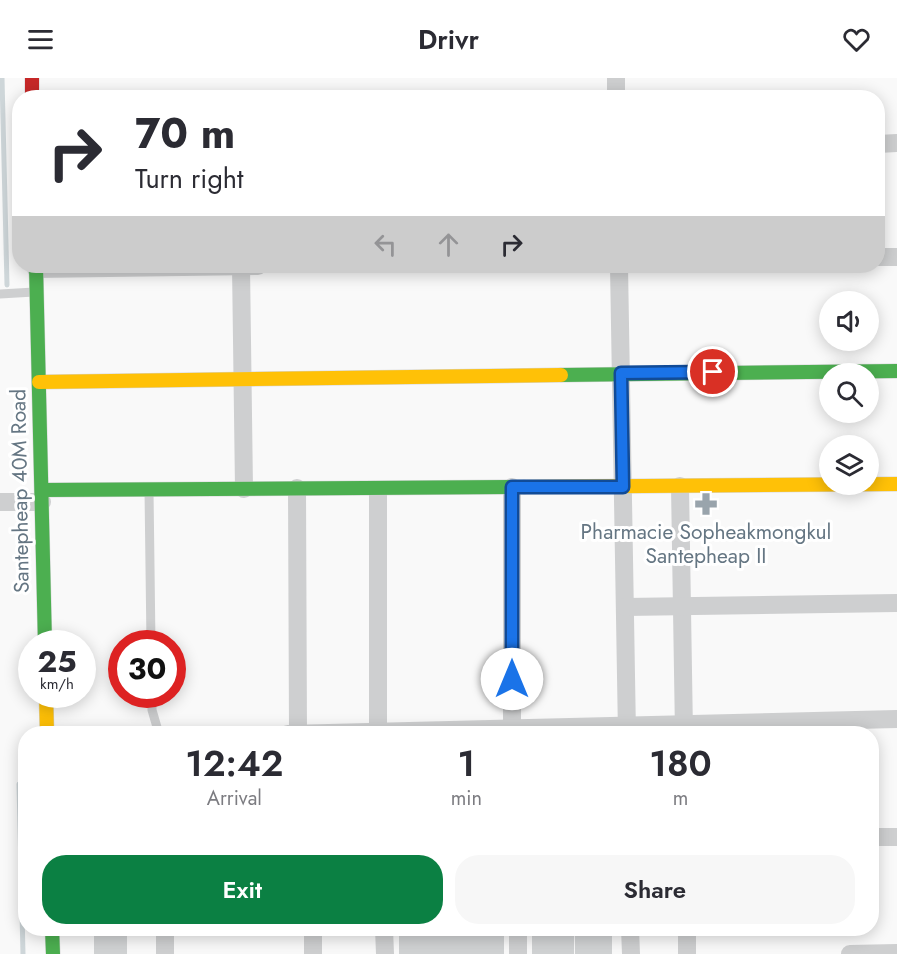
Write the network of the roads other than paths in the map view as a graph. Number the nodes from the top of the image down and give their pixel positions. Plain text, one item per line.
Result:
1 (36, 273) edge
2 (241, 273) edge
3 (619, 273) edge
4 (37, 292) junction
5 (0, 294) edge
6 (897, 371) edge
7 (621, 373) junction
8 (243, 378) junction
9 (39, 382) junction
10 (897, 484) edge
11 (680, 486) junction
12 (512, 487) junction
13 (623, 487) junction
14 (148, 488) junction
15 (297, 488) junction
16 (244, 489) junction
17 (378, 490) junction
18 (42, 496) junction
19 (0, 502) edge
20 (897, 603) edge
21 (682, 604) junction
22 (625, 607) junction
23 (45, 630) edge
24 (151, 630) edge
25 (46, 708) edge
26 (152, 708) edge
27 (897, 719) edge
28 (47, 726) edge
29 (157, 726) edge
30 (298, 726) edge
31 (378, 726) edge
32 (512, 726) edge
33 (627, 726) edge
34 (684, 726) edge
35 (731, 726) edge
36 (879, 837) edge
37 (897, 837) edge
38 (52, 936) edge
39 (165, 936) edge
40 (313, 936) edge
41 (384, 936) edge
42 (518, 936) edge
43 (630, 936) edge
44 (687, 936) edge
45 (897, 953) edge
46 (53, 954) edge
47 (165, 954) edge
48 (313, 954) edge
49 (385, 954) edge
50 (518, 954) edge
51 (631, 954) edge
52 (687, 954) edge
53 (850, 954) edge

1 - 4 street, Santepheap 40M Road
2 - 8 street
3 - 7 street
4 - 5 lane
4 - 9 street, Santepheap 40M Road
6 - 7 street
7 - 8 street
7 - 13 street
8 - 9 street
8 - 16 street
9 - 18 street, Santepheap 40M Road
10 - 11 street
11 - 13 street
11 - 21 street
12 - 13 street
12 - 17 street
12 - 32 street
13 - 22 street
14 - 16 street
14 - 18 street
14 - 24 lane
15 - 16 street
15 - 17 street
15 - 30 street
17 - 31 street
18 - 19 street
18 - 23 street, Santepheap 40M Road
20 - 21 street
21 - 22 street
21 - 34 street
22 - 33 street
25 - 28 street
26 - 29 lane
27 - 35 street
36 - 37 street
38 - 46 street
39 - 47 street
40 - 48 street
41 - 49 street
42 - 50 street
43 - 51 street
44 - 52 street
45 - 53 street

